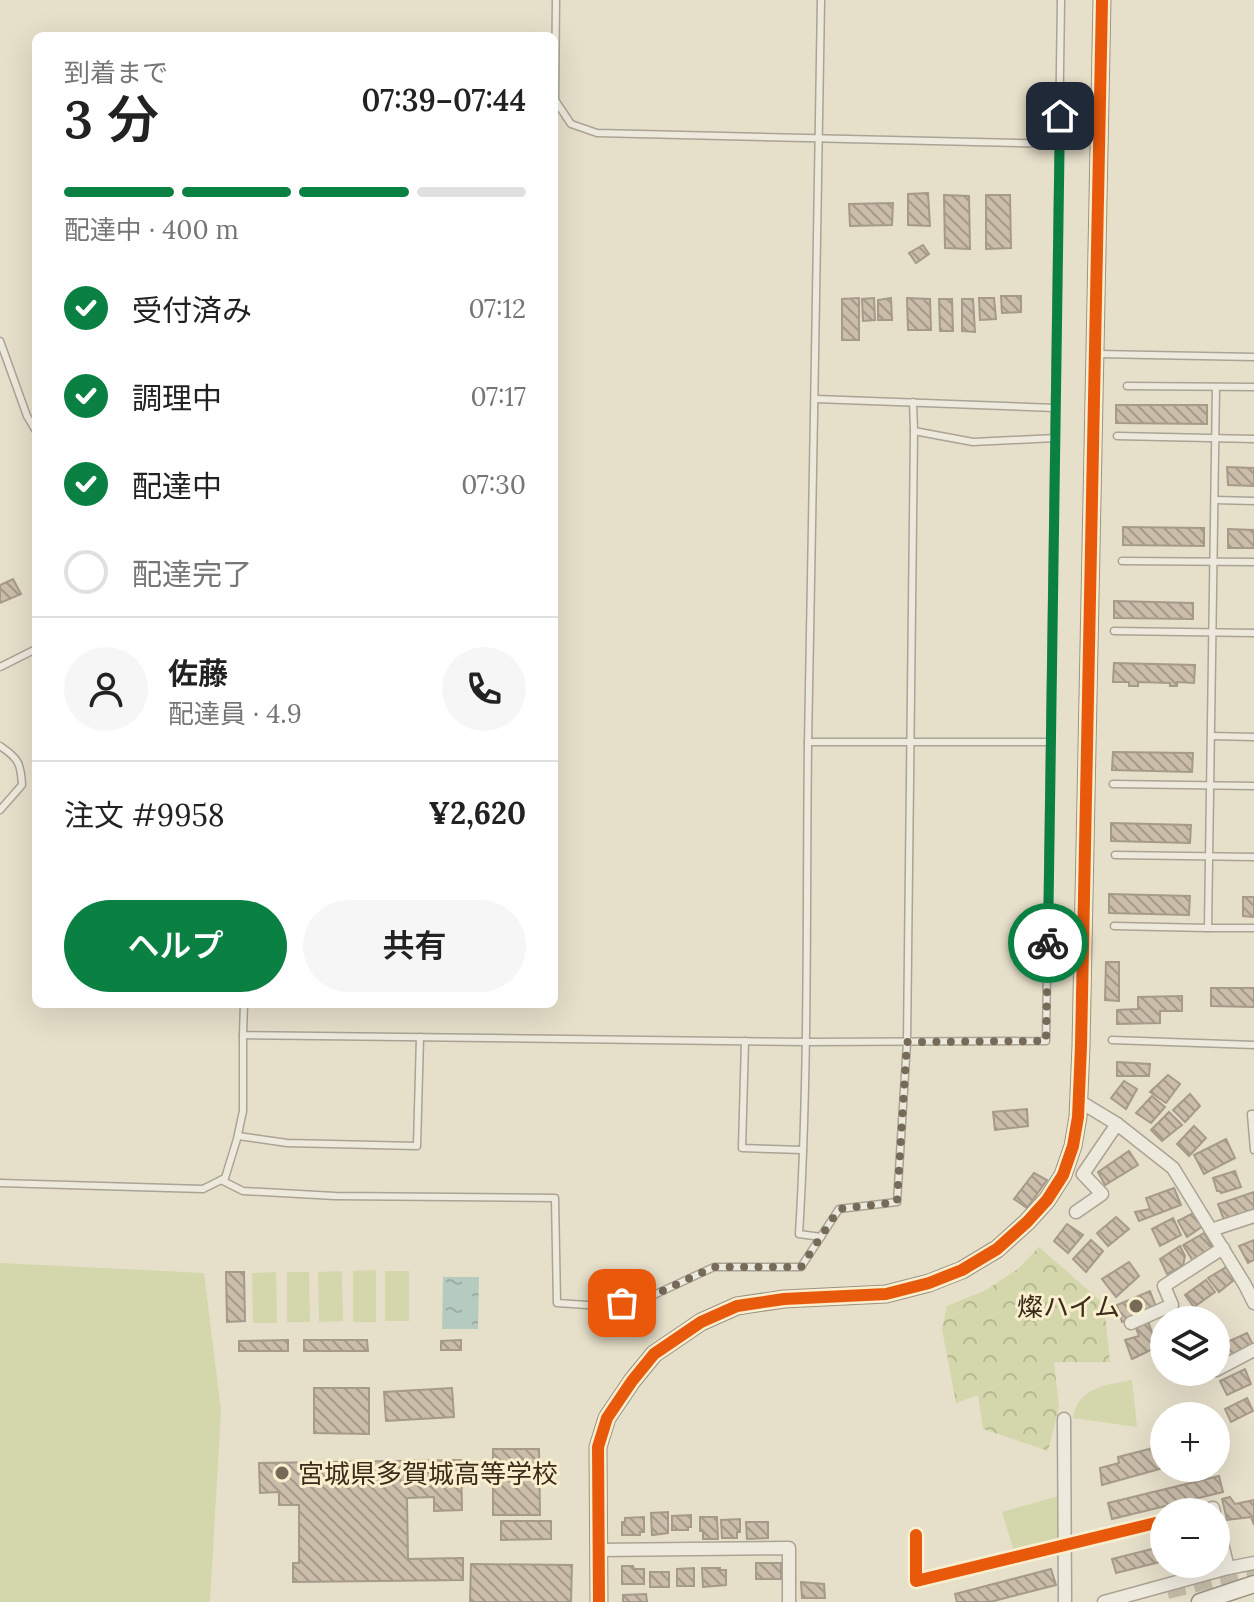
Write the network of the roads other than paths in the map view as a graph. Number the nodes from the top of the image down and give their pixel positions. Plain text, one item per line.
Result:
1 (556, 0) edge
2 (821, 0) edge
3 (1061, 0) edge
4 (1102, 0) edge
5 (556, 32) edge
6 (558, 104) edge
7 (820, 138) junction
8 (1060, 144) junction
9 (0, 341) edge
10 (1096, 354) junction
11 (1254, 357) edge
12 (1127, 386) dead end
13 (1216, 387) junction
14 (1254, 387) edge
15 (816, 399) junction
16 (913, 402) junction
17 (1055, 408) junction
18 (32, 424) edge
19 (914, 431) junction
20 (1117, 436) dead end
21 (1055, 438) junction
22 (1216, 438) junction
23 (1254, 439) edge
24 (1215, 500) junction
25 (1254, 501) edge
26 (1122, 561) dead end
27 (1214, 561) junction
28 (1254, 562) edge
29 (1114, 631) dead end
30 (1213, 632) junction
31 (1254, 633) edge
32 (32, 651) edge
33 (0, 667) edge
34 (1211, 736) junction
35 (1254, 737) edge
36 (808, 742) junction
37 (1051, 742) junction
38 (910, 743) junction
39 (0, 746) edge
40 (1113, 784) dead end
41 (1210, 784) junction
42 (1254, 786) edge
43 (0, 810) edge
44 (1115, 855) dead end
45 (1209, 856) junction
46 (1254, 857) edge
47 (1114, 926) dead end
48 (1208, 928) junction
49 (1254, 928) edge
50 (244, 1008) edge
51 (243, 1035) junction
52 (420, 1037) junction
53 (1112, 1040) dead end
54 (745, 1041) junction
55 (806, 1042) junction
56 (907, 1042) junction
57 (1254, 1045) edge
58 (1079, 1101) junction
59 (1254, 1114) edge
60 (1117, 1124) junction
61 (238, 1136) junction
62 (803, 1150) junction
63 (1254, 1150) edge
64 (221, 1180) junction
65 (0, 1183) edge
66 (1076, 1212) dead end
67 (1254, 1216) edge
68 (1211, 1230) junction
69 (821, 1237) junction
70 (1223, 1248) junction
71 (1254, 1303) edge
72 (1131, 1323) dead end
73 (1254, 1350) edge
74 (1230, 1363) edge
75 (1064, 1419) dead end
76 (1150, 1525) edge
77 (916, 1535) dead end
78 (1064, 1547) junction
79 (599, 1550) junction
80 (1254, 1563) edge
81 (1230, 1568) edge
82 (1192, 1578) edge
83 (1254, 1584) edge
84 (599, 1602) edge
85 (789, 1602) edge
86 (1065, 1602) edge
87 (1104, 1602) edge
88 (1200, 1602) edge

1 - 5 lane
2 - 7 lane
3 - 8 lane
4 - 10 street
6 - 7 lane
7 - 8 lane
7 - 15 lane
8 - 17 lane
9 - 18 lane
10 - 11 lane
10 - 58 street
12 - 13 lane
13 - 14 lane
13 - 22 lane
15 - 16 lane
15 - 36 lane
16 - 17 lane
16 - 19 lane
17 - 21 lane
19 - 21 lane
19 - 38 lane
20 - 22 lane
21 - 37 lane
22 - 23 lane
22 - 24 lane
24 - 25 lane
24 - 27 lane
26 - 27 lane
27 - 28 lane
27 - 30 lane
29 - 30 lane
30 - 31 lane
30 - 34 lane
32 - 33 lane
34 - 35 lane
34 - 41 lane
36 - 38 lane
36 - 55 lane
37 - 38 lane
37 - 56 lane
38 - 56 lane
39 - 43 lane
40 - 41 lane
41 - 42 lane
41 - 45 lane
44 - 45 lane
45 - 46 lane
45 - 48 lane
47 - 48 lane
48 - 49 lane
50 - 51 lane
51 - 52 lane
51 - 61 lane
52 - 54 lane
52 - 61 lane
53 - 57 lane
54 - 55 lane
54 - 62 lane
55 - 56 lane
55 - 62 lane
56 - 69 lane
58 - 60 street
58 - 79 street
59 - 63 lane
60 - 66 street
60 - 68 street
61 - 64 lane
62 - 69 lane
64 - 65 lane
64 - 69 lane
67 - 68 street
68 - 70 street
70 - 71 street
70 - 72 street
73 - 74 street
75 - 78 street
76 - 78 street
77 - 78 street
78 - 86 street
79 - 84 street
79 - 85 street
80 - 81 street
82 - 87 street
83 - 88 street

